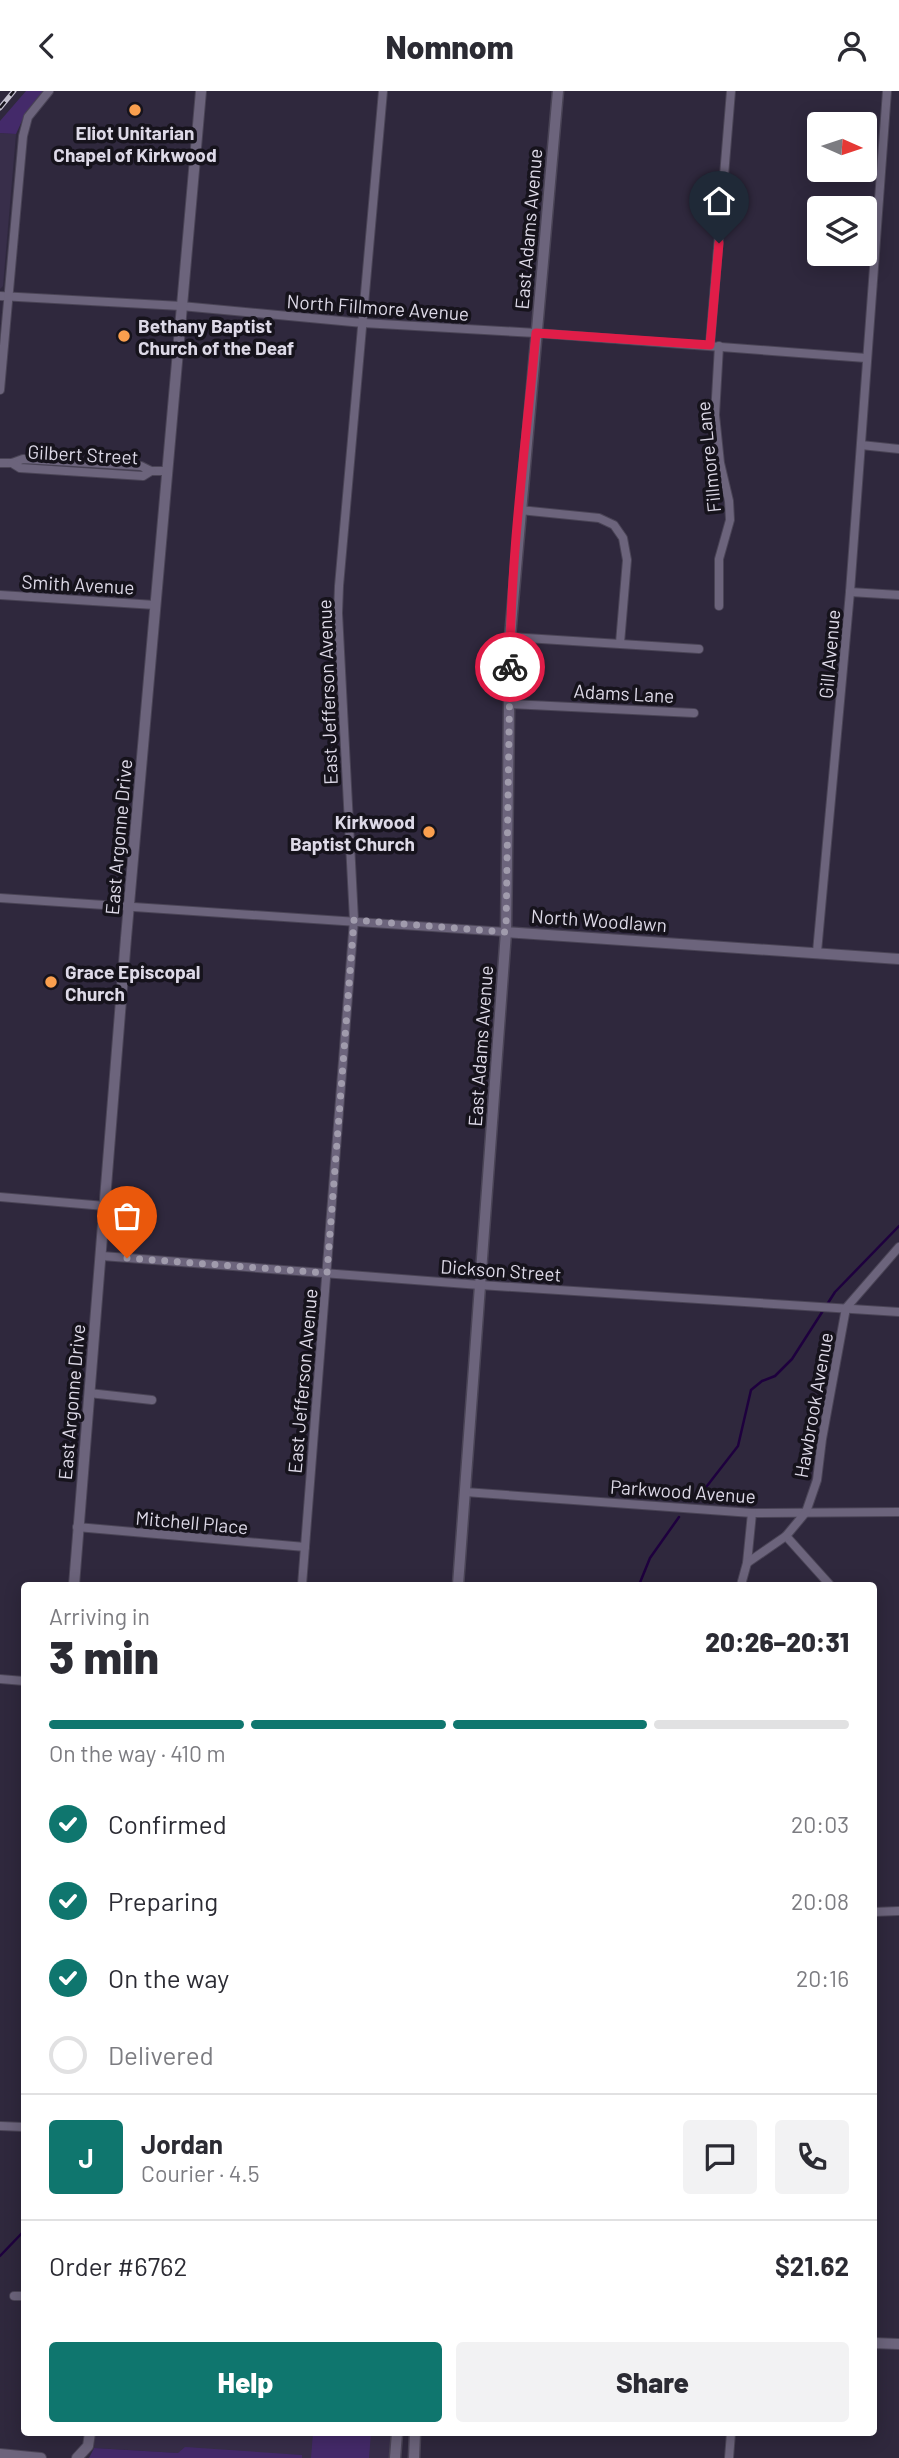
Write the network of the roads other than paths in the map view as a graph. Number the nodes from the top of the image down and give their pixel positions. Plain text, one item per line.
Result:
1 (49, 91) edge
2 (201, 91) edge
3 (383, 91) edge
4 (558, 91) edge
5 (732, 91) edge
6 (887, 91) edge
7 (3, 296) edge
8 (181, 306) junction
9 (363, 323) junction
10 (536, 333) junction
11 (714, 345) junction
12 (866, 358) junction
13 (0, 390) edge
14 (861, 445) junction
15 (899, 449) edge
16 (0, 463) edge
17 (166, 471) junction
18 (520, 510) junction
19 (850, 592) junction
20 (0, 595) edge
21 (899, 595) edge
22 (155, 605) junction
23 (719, 606) dead end
24 (510, 637) junction
25 (620, 643) junction
26 (699, 649) dead end
27 (510, 704) junction
28 (694, 712) dead end
29 (0, 898) edge
30 (130, 905) junction
31 (354, 920) junction
32 (506, 932) junction
33 (817, 952) junction
34 (899, 958) edge
35 (0, 1197) edge
36 (105, 1206) junction
37 (899, 1247) edge
38 (102, 1256) junction
39 (327, 1273) junction
40 (480, 1285) junction
41 (846, 1308) junction
42 (899, 1312) edge
43 (89, 1393) junction
44 (152, 1400) dead end
45 (465, 1492) junction
46 (806, 1512) junction
47 (899, 1512) edge
48 (752, 1513) junction
49 (77, 1527) junction
50 (786, 1536) junction
51 (305, 1547) junction
52 (747, 1563) junction
53 (74, 1582) edge
54 (302, 1582) edge
55 (458, 1582) edge
56 (742, 1582) edge
57 (827, 1582) edge
58 (0, 1679) edge
59 (21, 1681) edge
60 (899, 1911) edge
61 (877, 1912) edge
62 (0, 2126) edge
63 (21, 2127) edge
64 (14, 2296) dead end
65 (21, 2297) edge
66 (877, 2343) edge
67 (899, 2344) edge
68 (90, 2436) edge
69 (397, 2436) edge
70 (415, 2436) edge
71 (731, 2436) edge
72 (0, 2454) edge
73 (41, 2458) edge
74 (77, 2458) edge
75 (395, 2458) edge
76 (414, 2458) edge
77 (729, 2458) edge

1 - 7 street
2 - 8 street, East Argonne Drive
3 - 9 street, East Jefferson Avenue
4 - 10 main road, East Adams Avenue
5 - 11 street, Fillmore Lane
6 - 12 street, Gill Avenue
7 - 8 street, North Fillmore Avenue
7 - 13 street
8 - 9 street, North Fillmore Avenue
8 - 17 street, East Argonne Drive
9 - 10 street, North Fillmore Avenue
9 - 31 street, East Jefferson Avenue
10 - 11 street, North Fillmore Avenue
10 - 18 main road, East Adams Avenue
11 - 12 street, North Fillmore Avenue
11 - 23 street, Fillmore Lane
12 - 14 street, Gill Avenue
14 - 15 street
14 - 19 street, Gill Avenue
16 - 17 street, Gilbert Street
17 - 22 street, East Argonne Drive
18 - 24 main road, East Adams Avenue
18 - 25 street
19 - 21 street
19 - 33 street, Gill Avenue
20 - 22 street, Smith Avenue
22 - 30 street, East Argonne Drive
24 - 25 street
24 - 27 main road, East Adams Avenue
25 - 26 street
27 - 28 street, Adams Lane
27 - 32 main road, East Adams Avenue
29 - 30 street, North Woodlawn
30 - 31 street, North Woodlawn
30 - 36 street, East Argonne Drive
31 - 32 street, North Woodlawn
31 - 39 street, East Jefferson Avenue
32 - 33 street, North Woodlawn
32 - 40 main road, East Adams Avenue
33 - 34 street, North Woodlawn
35 - 36 street
36 - 38 street, East Argonne Drive
37 - 41 street
38 - 39 street, Dickson Street
38 - 43 street, East Argonne Drive
39 - 40 street, Dickson Street
39 - 51 street, East Jefferson Avenue
40 - 41 street, Dickson Street
40 - 45 main road, East Adams Avenue
41 - 42 street, Dickson Street
41 - 46 street, Hawbrook Avenue
43 - 44 street
43 - 49 street, East Argonne Drive
45 - 48 street, Parkwood Avenue
45 - 55 main road, East Adams Avenue
46 - 47 street, Parkwood Avenue
46 - 48 street, Parkwood Avenue
46 - 50 street, Hawbrook Avenue
48 - 52 street
49 - 51 street, Mitchell Place
49 - 53 street, East Argonne Drive
50 - 52 street, Hawbrook Avenue
50 - 57 street
51 - 54 street, East Jefferson Avenue
52 - 56 street
58 - 59 street
60 - 61 street
62 - 63 street
64 - 65 street
66 - 67 street
68 - 74 street
69 - 75 main road
70 - 76 main road
71 - 77 street
72 - 73 street

